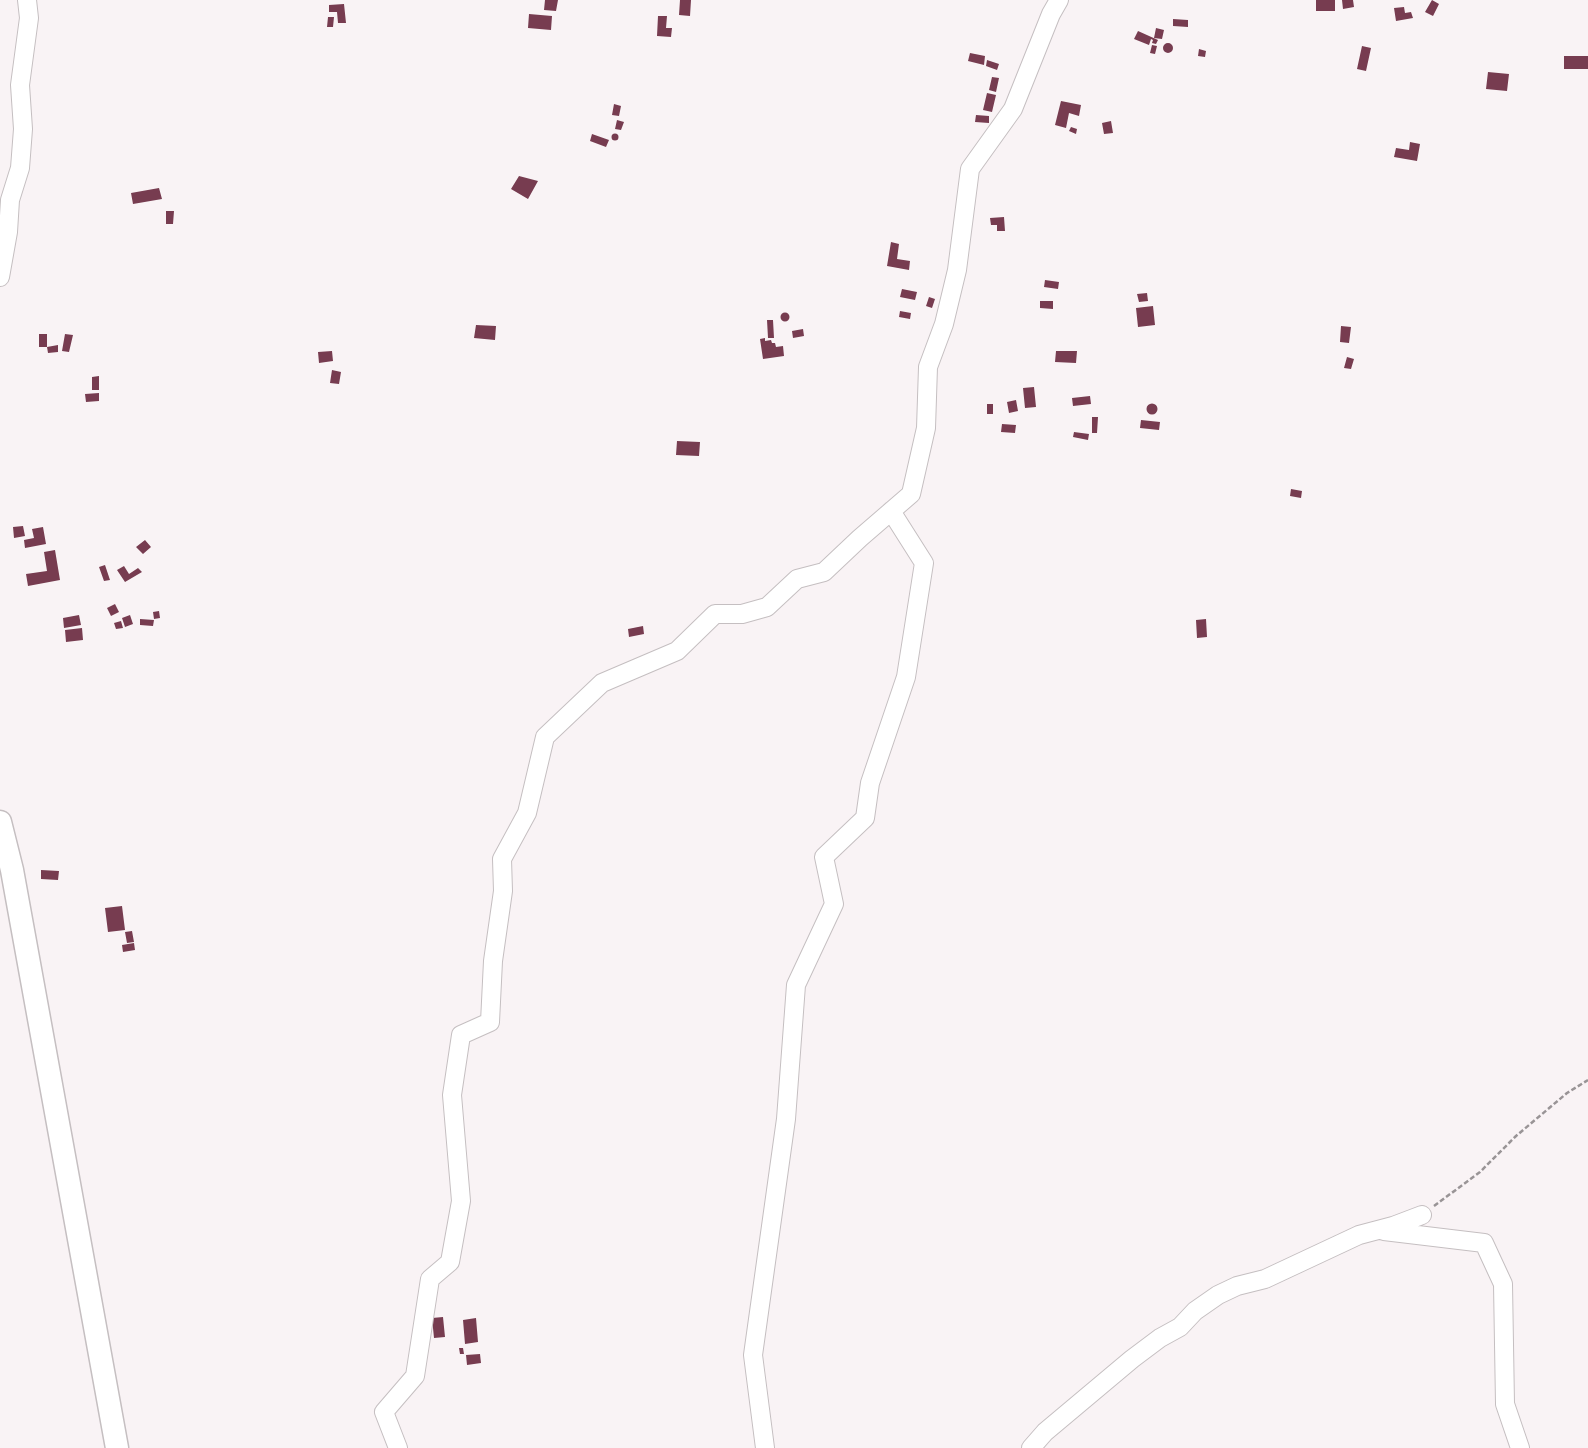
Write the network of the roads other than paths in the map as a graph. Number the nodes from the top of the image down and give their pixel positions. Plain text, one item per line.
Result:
1 (27, 0) edge
2 (1059, 0) edge
3 (0, 277) edge
4 (891, 511) junction
5 (0, 822) edge
6 (1422, 1214) road end
7 (1377, 1230) junction
8 (117, 1448) edge
9 (398, 1448) edge
10 (765, 1448) edge
11 (1031, 1448) edge
12 (1520, 1448) edge

1 - 3 street
2 - 4 street
4 - 9 street
4 - 10 street
5 - 8 main road
6 - 7 street
7 - 11 street
7 - 12 street

